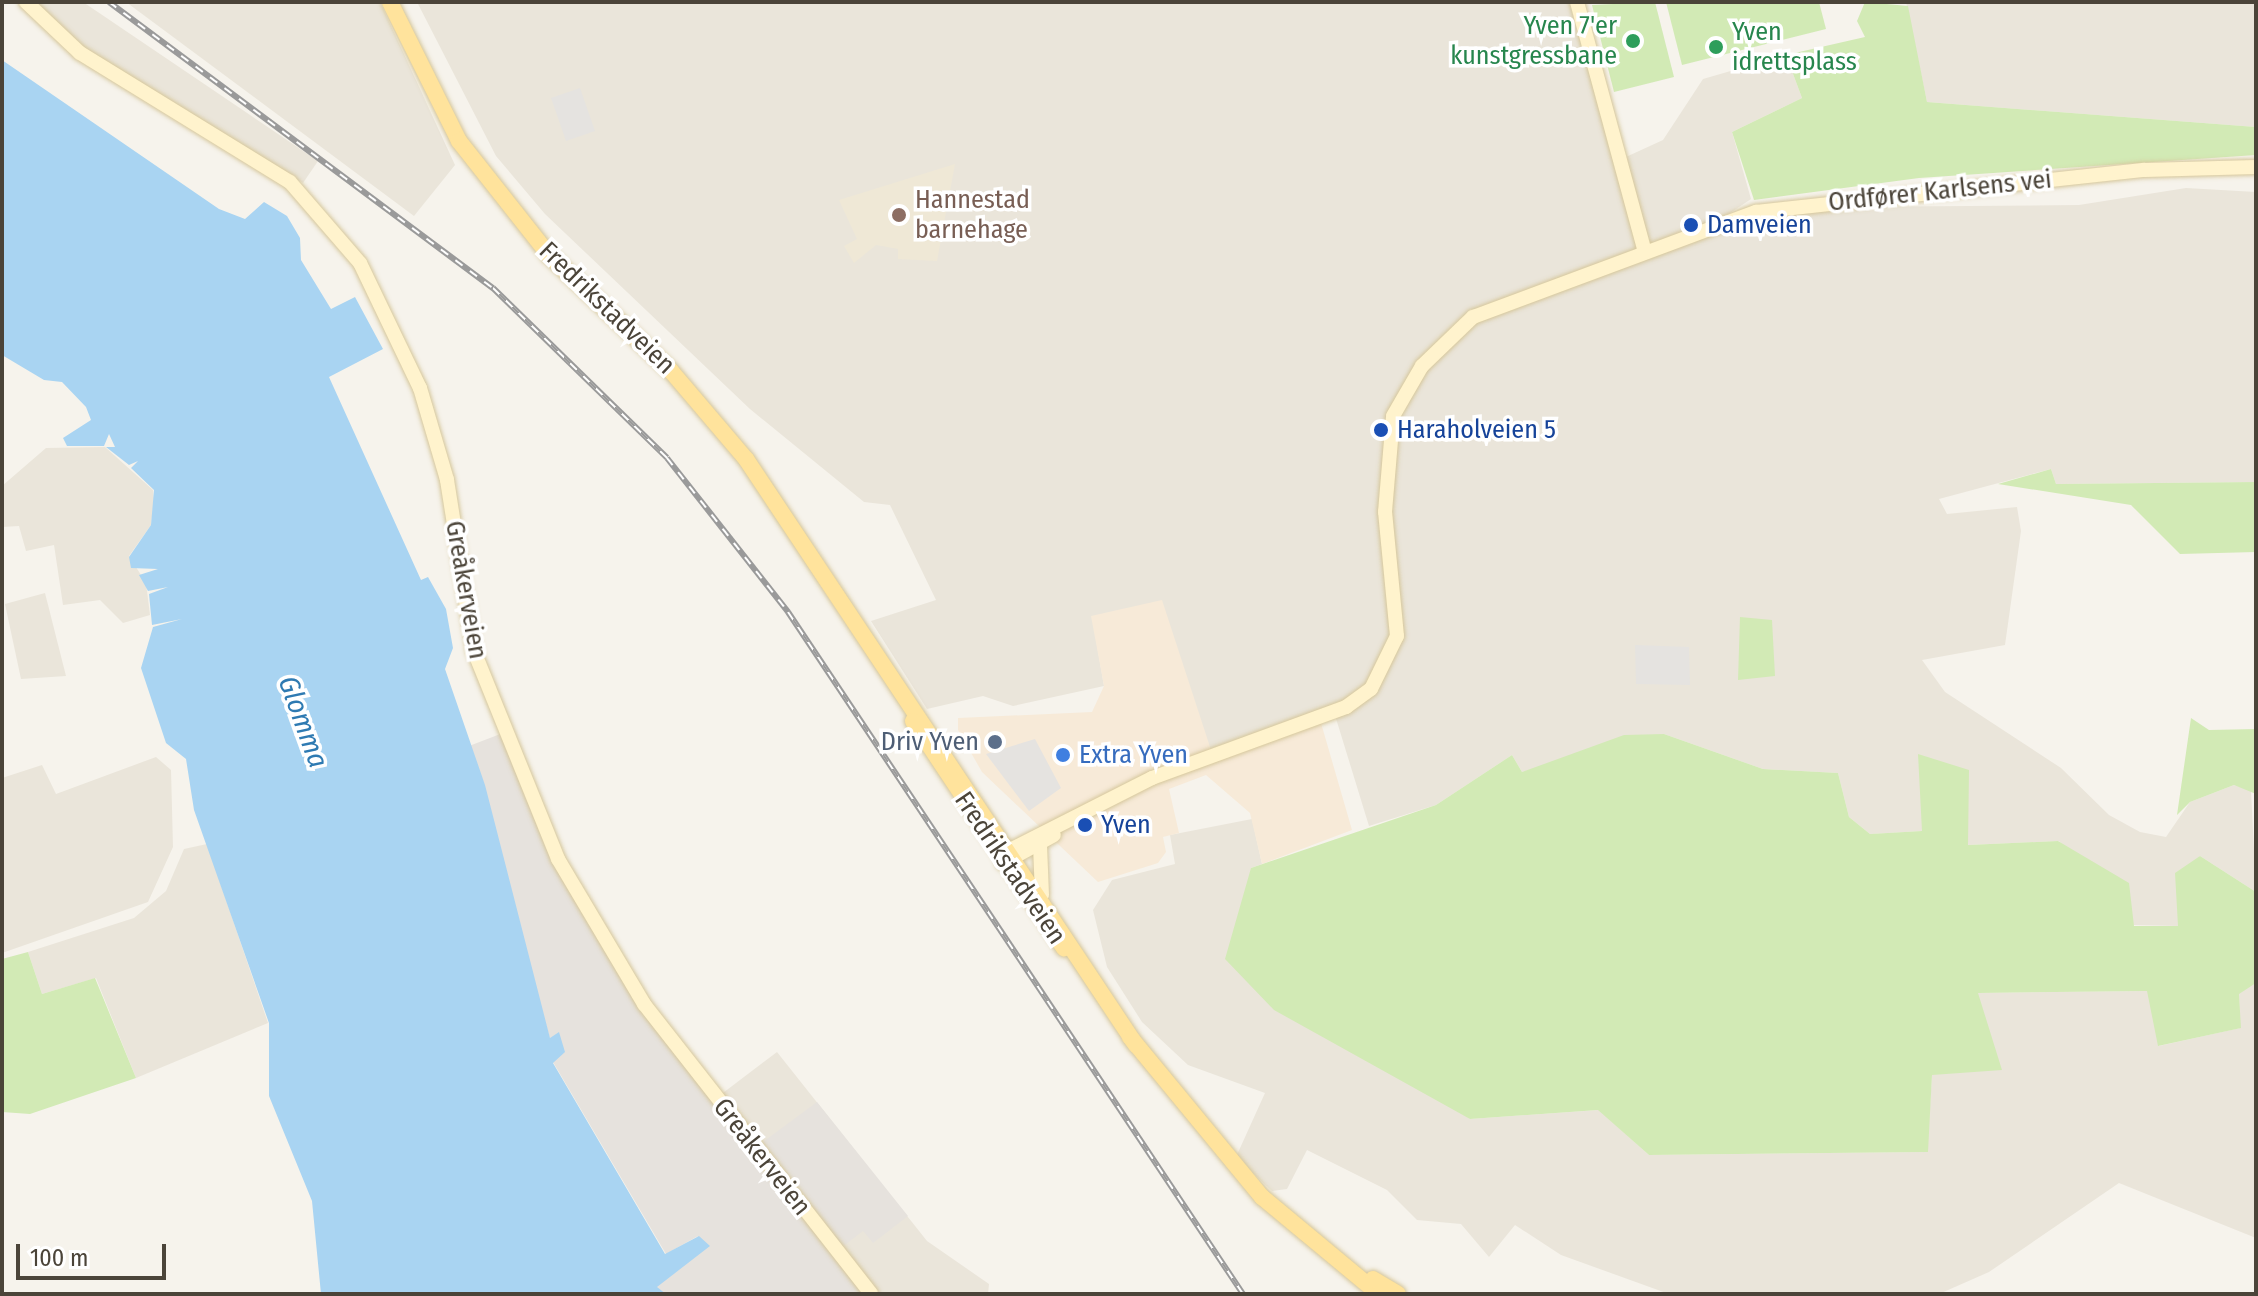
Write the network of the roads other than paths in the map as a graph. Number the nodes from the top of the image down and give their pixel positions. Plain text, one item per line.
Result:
1 (26, 2) edge
2 (390, 2) edge
3 (1577, 2) edge
4 (2256, 167) edge
5 (1644, 248) junction
6 (1069, 821) junction
7 (1040, 845) junction
8 (1011, 857) junction
9 (1042, 895) junction
10 (1136, 1045) junction
11 (1340, 1262) junction
12 (871, 1294) edge
13 (1379, 1294) edge
14 (1398, 1294) edge

1 - 12 street, Greåkerveien
2 - 8 main road, Fredrikstadveien
3 - 5 street
4 - 5 street, Ordfører Karlsens vei
5 - 6 street, Ordfører Karlsens vei
6 - 7 street, Ordfører Karlsens vei
6 - 8 street, Ordfører Karlsens vei
7 - 8 street, Ordfører Karlsens vei
7 - 9 street
8 - 9 main road, Fredrikstadveien
8 - 10 main road, Fredrikstadveien
9 - 10 main road, Fredrikstadveien
10 - 11 main road, Fredrikstadveien
11 - 13 main road, Fredrikstadveien
11 - 14 main road, Fredrikstadveien

